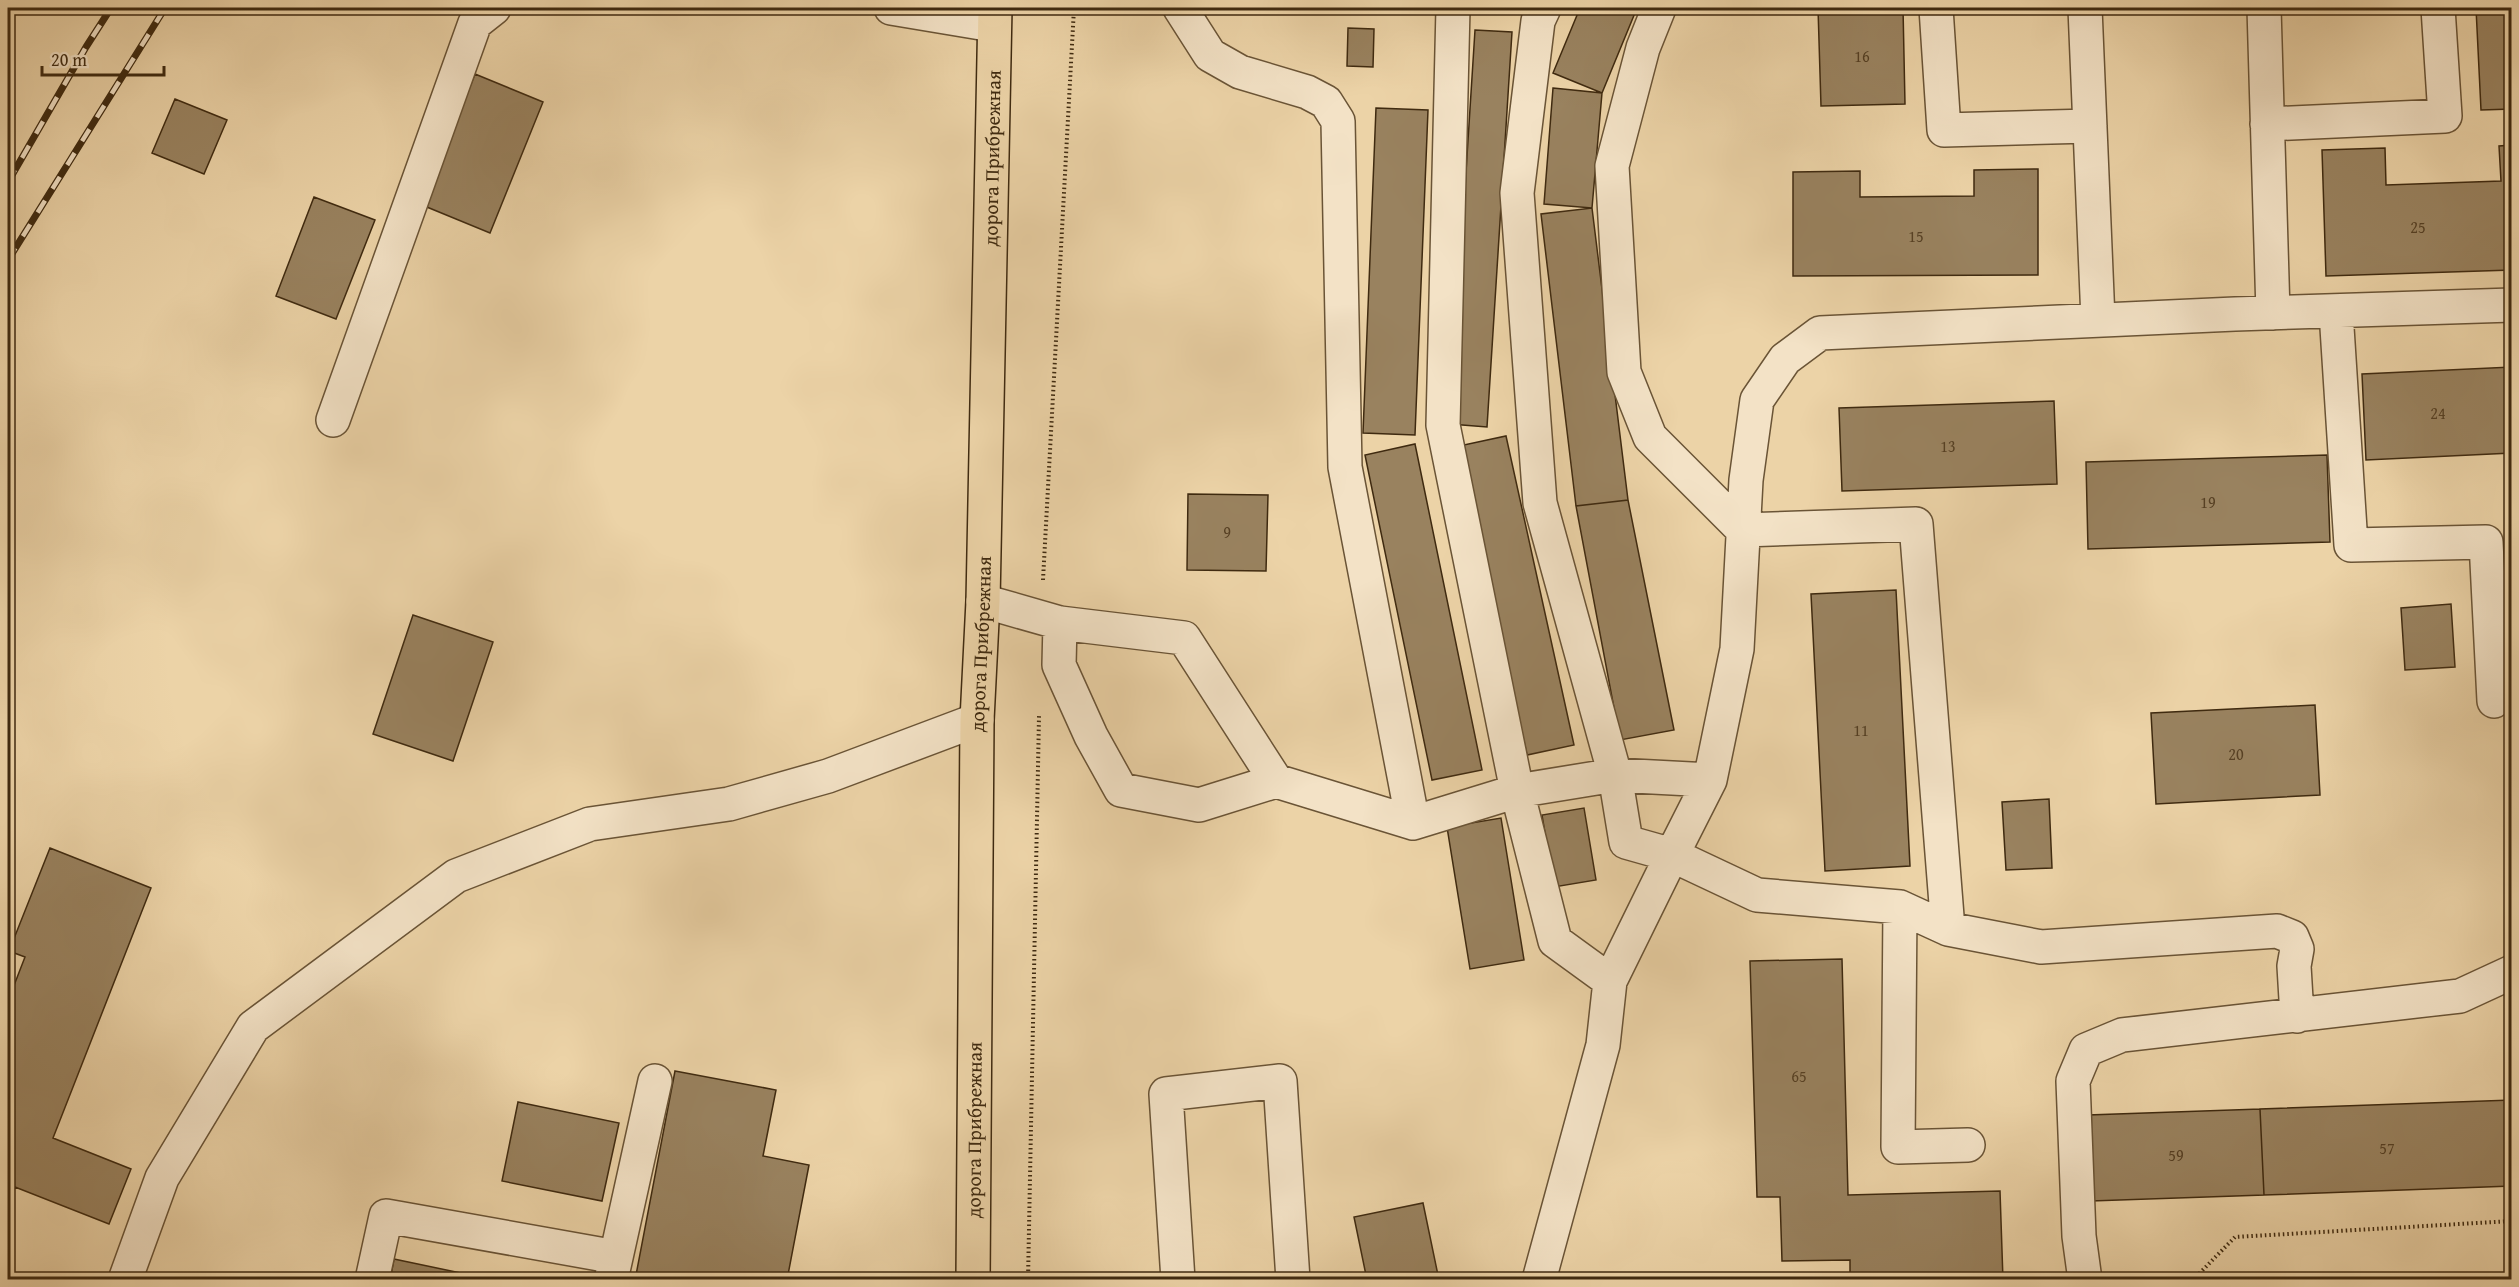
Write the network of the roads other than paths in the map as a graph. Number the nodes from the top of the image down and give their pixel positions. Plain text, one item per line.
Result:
1 (494, 8) edge
2 (891, 8) edge
3 (1180, 8) edge
4 (1453, 8) edge
5 (1544, 8) edge
6 (1659, 8) edge
7 (1936, 8) edge
8 (2085, 8) edge
9 (2264, 8) edge
10 (2438, 8) edge
11 (994, 16) edge
12 (2267, 124) junction
13 (2090, 126) junction
14 (2511, 305) edge
15 (2336, 312) junction
16 (2273, 314) junction
17 (2098, 321) junction
18 (333, 420) dead end
19 (1743, 530) junction
20 (983, 601) junction
21 (1060, 623) junction
22 (2494, 701) dead end
23 (977, 720) junction
24 (1615, 775) junction
25 (1710, 780) junction
26 (1276, 781) junction
27 (1517, 791) junction
28 (1413, 822) junction
29 (1672, 855) junction
30 (1900, 908) junction
31 (1948, 929) junction
32 (2511, 972) edge
33 (1610, 981) junction
34 (2297, 1016) junction
35 (655, 1081) dead end
36 (1968, 1145) dead end
37 (614, 1268) edge
38 (125, 1280) edge
39 (372, 1280) edge
40 (973, 1280) edge
41 (1178, 1280) edge
42 (1293, 1280) edge
43 (1539, 1280) edge
44 (2085, 1280) edge

1 - 18 lane
2 - 11 lane
3 - 28 lane
4 - 27 lane
5 - 24 lane
6 - 19 lane
7 - 13 lane
8 - 13 lane
9 - 12 lane
10 - 12 lane
11 - 20 highway, дорога Прибрежная
12 - 16 lane
13 - 17 lane
14 - 15 lane
15 - 16 lane
15 - 22 lane
16 - 17 lane
17 - 19 lane
19 - 25 lane
19 - 31 lane
20 - 21 lane
20 - 23 highway, дорога Прибрежная
21 - 26 lane
21 - 26 lane
23 - 38 lane
23 - 40 highway, дорога Прибрежная
24 - 25 lane
24 - 27 lane
24 - 29 lane
25 - 29 lane
26 - 28 lane
27 - 28 lane
27 - 33 lane
29 - 30 lane
29 - 33 lane
30 - 31 lane
30 - 36 lane
31 - 34 lane
32 - 34 lane
33 - 43 lane
34 - 44 lane
35 - 37 lane
37 - 39 lane
41 - 42 lane

